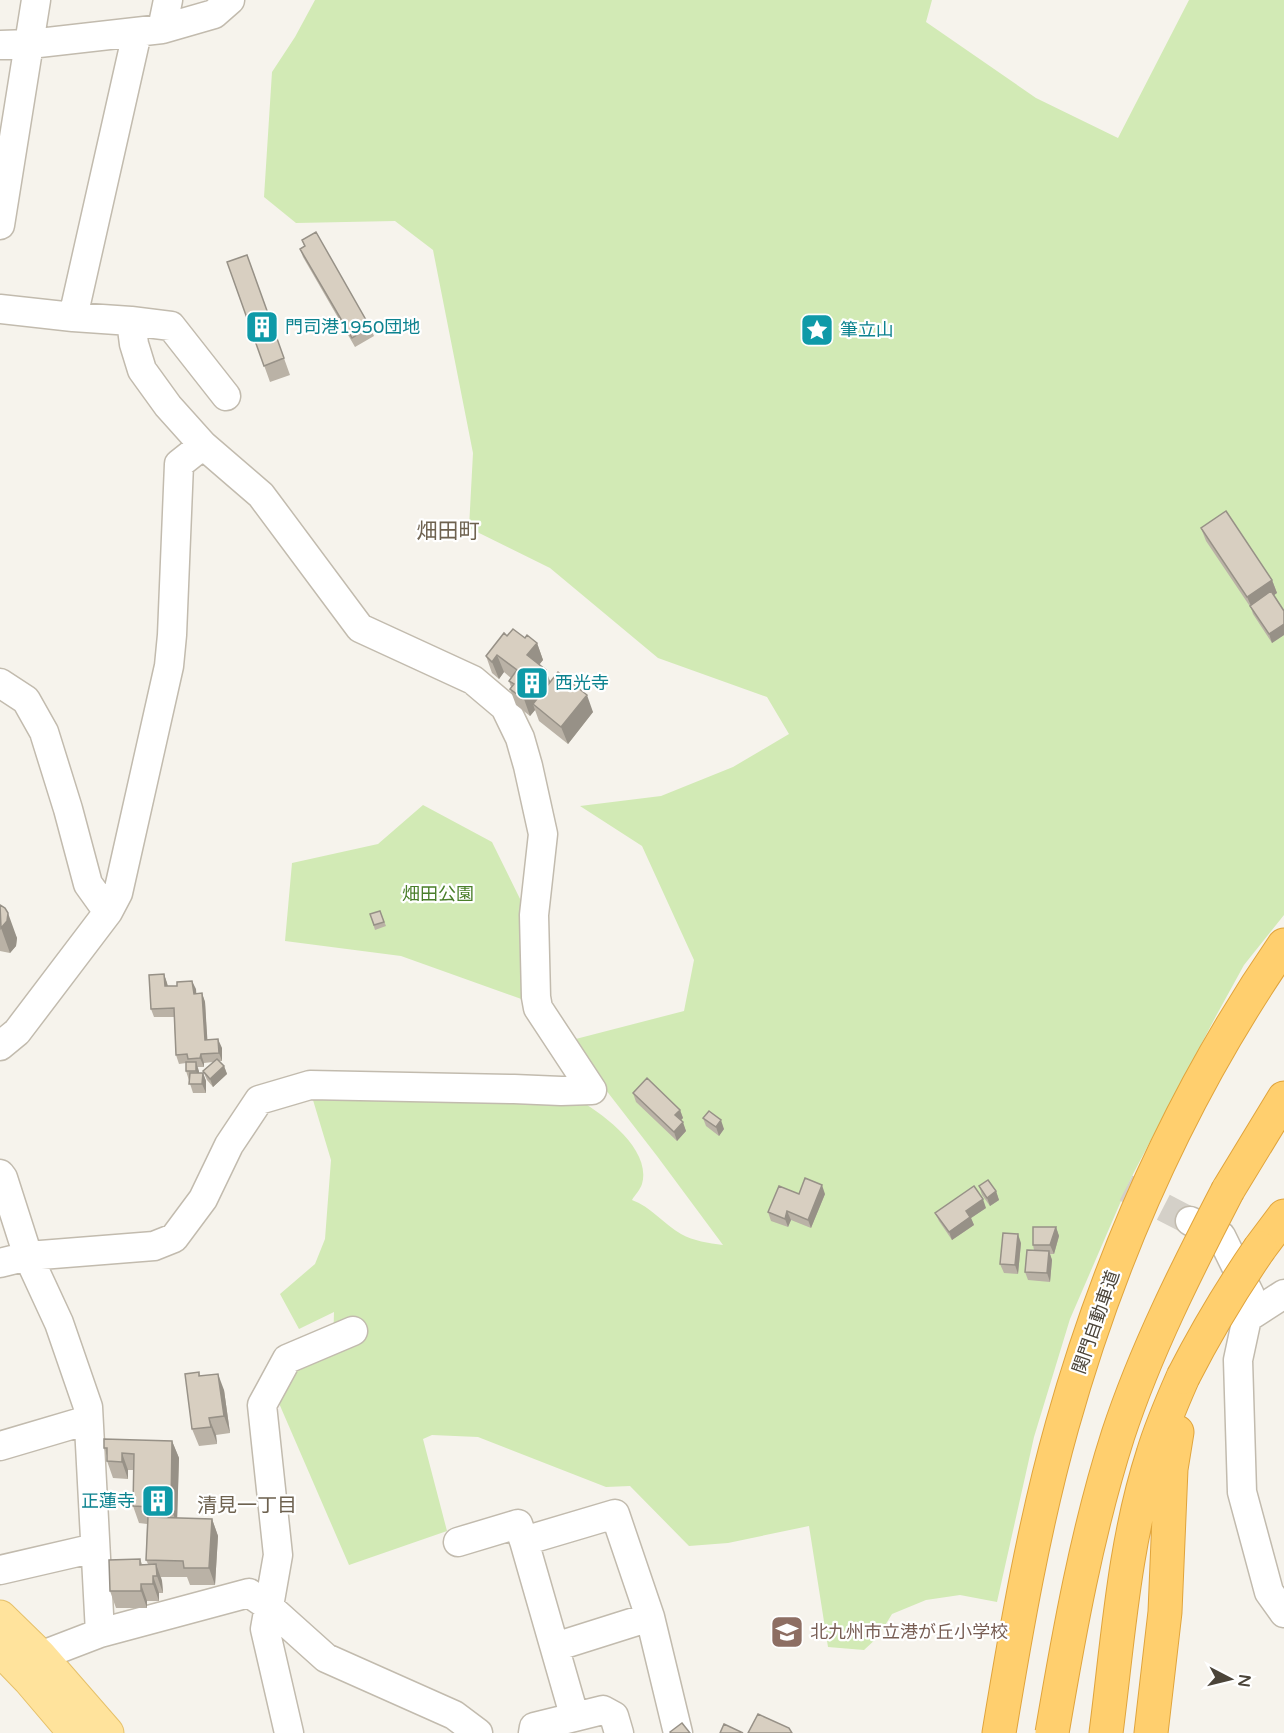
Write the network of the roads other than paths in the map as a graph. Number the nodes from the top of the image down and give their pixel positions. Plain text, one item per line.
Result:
1 (36, 0) edge
2 (168, 0) edge
3 (230, 0) edge
4 (149, 31) junction
5 (30, 44) junction
6 (0, 45) edge
7 (0, 225) edge
8 (0, 309) edge
9 (73, 317) junction
10 (131, 321) junction
11 (226, 396) dead end
12 (203, 445) junction
13 (0, 683) edge
14 (108, 912) junction
15 (1284, 945) edge
16 (0, 1046) edge
17 (1284, 1098) edge
18 (0, 1174) edge
19 (1284, 1215) edge
20 (1190, 1221) tunnel mouth
21 (1271, 1245) edge
22 (28, 1256) junction
23 (0, 1263) edge
24 (1284, 1294) edge
25 (1257, 1311) junction
26 (353, 1331) dead end
27 (1188, 1379) junction
28 (88, 1420) junction
29 (0, 1446) edge
30 (524, 1541) junction
31 (458, 1542) dead end
32 (95, 1548) junction
33 (0, 1570) edge
34 (268, 1606) junction
35 (1284, 1613) edge
36 (0, 1617) edge
37 (650, 1617) junction
38 (100, 1633) junction
39 (555, 1647) junction
40 (0, 1649) edge
41 (40, 1656) junction
42 (574, 1715) junction
43 (75, 1733) edge
44 (107, 1733) edge
45 (289, 1733) edge
46 (478, 1733) edge
47 (533, 1733) edge
48 (619, 1733) edge
49 (678, 1733) edge
50 (999, 1733) edge
51 (1052, 1733) edge
52 (1106, 1733) edge
53 (1151, 1733) edge

1 - 5 street
2 - 4 street
3 - 4 street
4 - 5 street
4 - 9 street
5 - 6 street
5 - 7 street
8 - 9 street
9 - 10 street
10 - 11 street
10 - 12 street
12 - 14 street
12 - 22 street
13 - 14 street
14 - 16 street
15 - 50 highway, 関門自動車道
17 - 51 highway, bridge
18 - 22 street
19 - 21 highway
20 - 25 street
21 - 27 highway
22 - 23 street
22 - 28 street
24 - 25 street
25 - 35 street
26 - 34 street
27 - 52 highway
27 - 53 highway
28 - 29 street
28 - 32 street
30 - 31 street
30 - 37 street
30 - 39 street
32 - 33 street
32 - 38 street
34 - 38 street
34 - 45 street
34 - 46 street
36 - 41 main road
37 - 39 street
37 - 49 street
38 - 41 street
39 - 42 street
40 - 43 main road
41 - 44 main road
42 - 47 street
42 - 48 street

